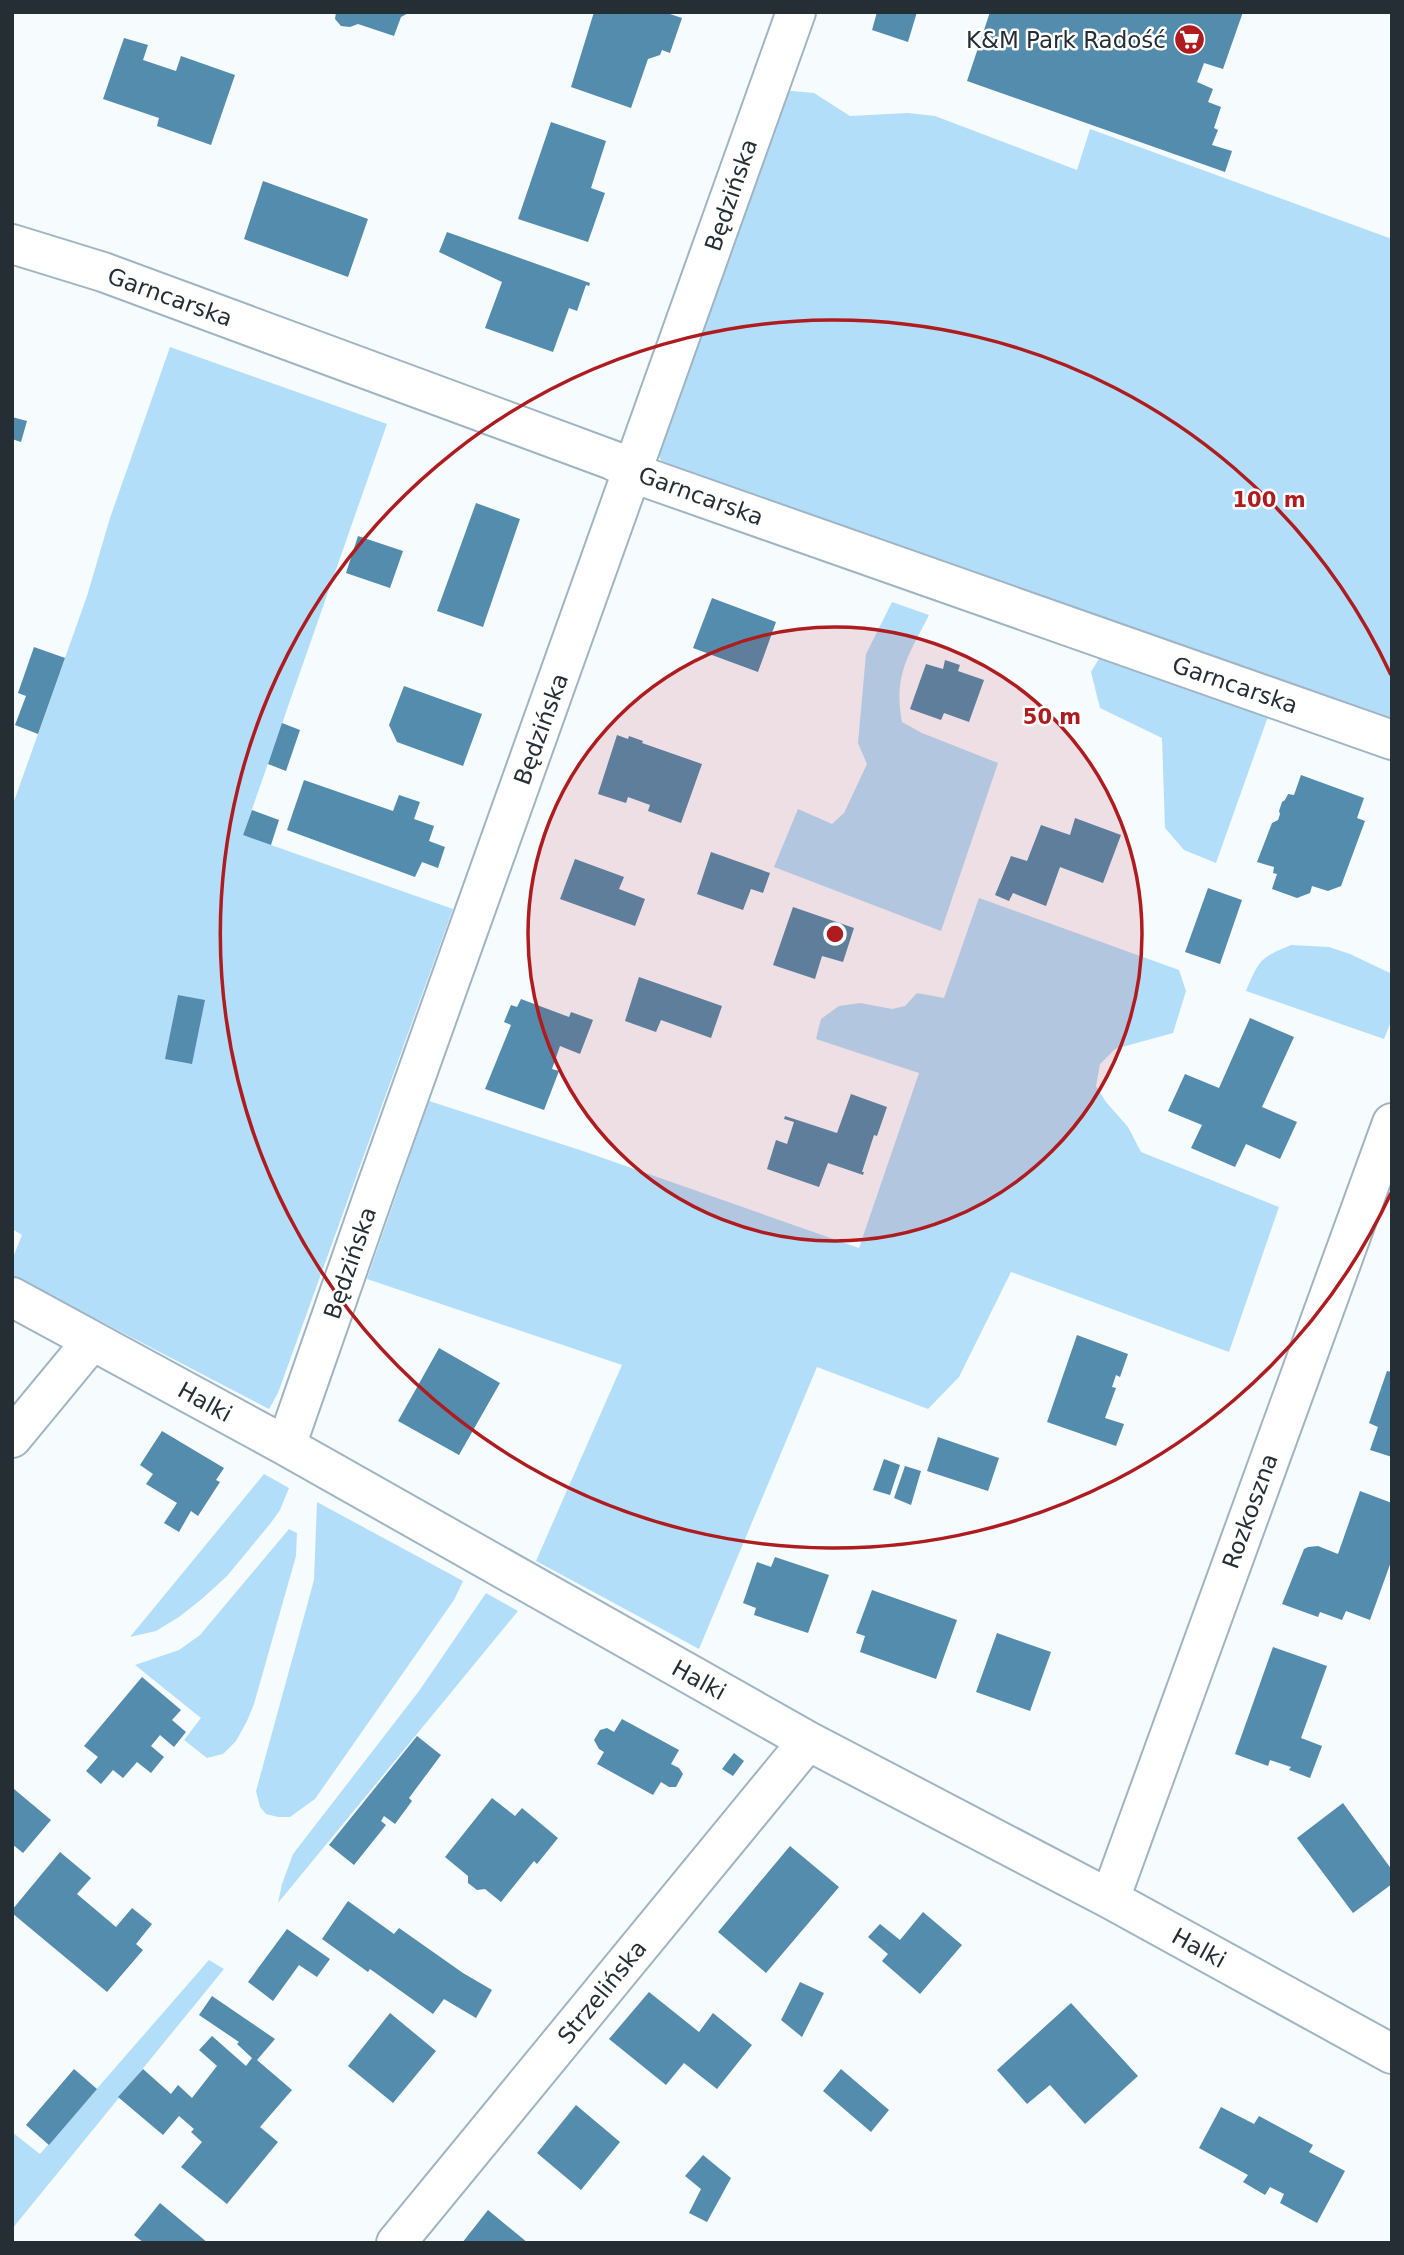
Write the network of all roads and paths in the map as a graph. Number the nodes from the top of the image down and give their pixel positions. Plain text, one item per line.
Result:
1 (796, 12) edge
2 (12, 244) edge
3 (634, 471) junction
4 (1392, 740) edge
5 (1392, 1123) edge
6 (12, 1297) edge
7 (92, 1341) junction
8 (12, 1438) edge
9 (286, 1446) junction
10 (808, 1741) junction
11 (1110, 1899) junction
12 (1392, 2054) edge
13 (396, 2243) edge

1 - 3 street, Będzińska
2 - 3 street, Garncarska
3 - 4 street, Garncarska
3 - 9 street, Będzińska
5 - 11 street, Rozkoszna
6 - 7 street, Halki
7 - 8 street
7 - 9 street, Halki
9 - 10 street, Halki
10 - 11 street, Halki
10 - 13 street, Strzelińska
11 - 12 street, Halki

